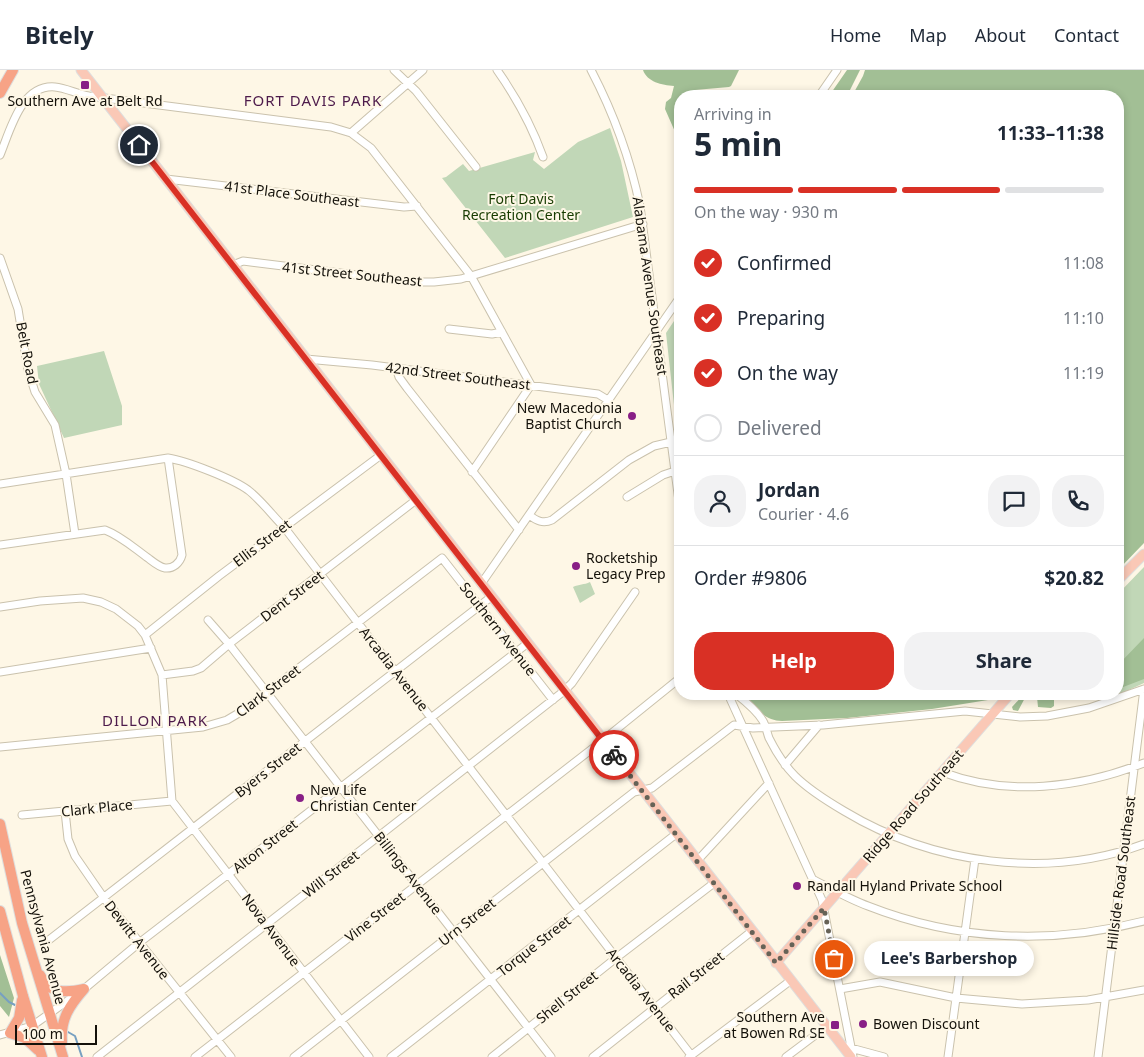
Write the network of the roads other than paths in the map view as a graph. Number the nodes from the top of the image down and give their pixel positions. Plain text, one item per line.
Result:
1 (13, 70) edge
2 (81, 70) edge
3 (394, 70) edge
4 (422, 70) edge
5 (497, 70) edge
6 (591, 70) edge
7 (837, 70) edge
8 (408, 83) junction
9 (823, 90) edge
10 (0, 92) edge
11 (102, 98) junction
12 (351, 133) junction
13 (0, 155) edge
14 (543, 157) dead end
15 (476, 167) dead end
16 (166, 180) junction
17 (416, 206) junction
18 (643, 224) junction
19 (0, 258) edge
20 (233, 265) junction
21 (471, 276) junction
22 (674, 306) edge
23 (449, 329) dead end
24 (657, 330) junction
25 (502, 332) junction
26 (306, 359) junction
27 (396, 368) junction
28 (531, 385) junction
29 (608, 400) junction
30 (671, 442) junction
31 (381, 455) junction
32 (168, 458) junction
33 (674, 464) edge
34 (674, 471) edge
35 (472, 472) junction
36 (66, 474) junction
37 (0, 484) edge
38 (626, 497) dead end
39 (416, 500) junction
40 (529, 515) junction
41 (284, 527) junction
42 (519, 530) junction
43 (75, 534) junction
44 (0, 545) edge
45 (1144, 554) edge
46 (442, 558) joint
47 (320, 574) junction
48 (1124, 574) edge
49 (481, 584) junction
50 (635, 592) dead end
51 (491, 597) junction
52 (479, 606) junction
53 (0, 607) edge
54 (208, 620) dead end
55 (357, 622) junction
56 (145, 635) junction
57 (528, 643) junction
58 (229, 644) junction
59 (151, 648) junction
60 (516, 652) junction
61 (395, 671) junction
62 (0, 672) edge
63 (162, 674) junction
64 (674, 683) edge
65 (1144, 689) edge
66 (564, 691) junction
67 (267, 693) junction
68 (1124, 696) edge
69 (553, 700) junction
70 (731, 700) edge
71 (742, 700) edge
72 (1005, 700) edge
73 (1112, 700) edge
74 (993, 713) junction
75 (431, 718) junction
76 (743, 725) junction
77 (819, 726) junction
78 (765, 727) junction
79 (166, 730) junction
80 (603, 740) junction
81 (305, 742) junction
82 (0, 747) edge
83 (1144, 763) edge
84 (785, 765) junction
85 (1134, 766) junction
86 (468, 767) junction
87 (942, 772) junction
88 (769, 783) junction
89 (341, 787) junction
90 (642, 790) junction
91 (172, 801) junction
92 (65, 812) junction
93 (22, 815) dead end
94 (506, 816) junction
95 (0, 824) edge
96 (193, 828) junction
97 (676, 834) junction
98 (888, 834) junction
99 (379, 837) junction
100 (1144, 844) edge
101 (1124, 850) junction
102 (975, 859) junction
103 (697, 862) junction
104 (542, 863) junction
105 (229, 874) junction
106 (814, 880) junction
107 (714, 884) junction
108 (417, 885) junction
109 (838, 892) junction
110 (104, 898) junction
111 (824, 908) junction
112 (579, 910) junction
113 (0, 911) edge
114 (1144, 921) edge
115 (267, 924) junction
116 (1114, 928) junction
117 (752, 931) junction
118 (454, 932) junction
119 (965, 932) junction
120 (45, 943) dead end
121 (139, 943) junction
122 (616, 958) junction
123 (33, 959) junction
124 (776, 963) junction
125 (304, 972) junction
126 (490, 980) junction
127 (790, 981) junction
128 (840, 988) junction
129 (84, 989) junction
130 (1144, 990) edge
131 (179, 992) junction
132 (23, 996) junction
133 (956, 998) junction
134 (1105, 998) junction
135 (655, 1008) junction
136 (49, 1013) junction
137 (341, 1020) junction
138 (32, 1026) junction
139 (826, 1027) junction
140 (528, 1028) junction
141 (5, 1034) edge
142 (218, 1039) junction
143 (849, 1052) edge
144 (41, 1054) edge
145 (690, 1056) edge
146 (65, 1057) edge
147 (97, 1057) edge
148 (195, 1057) edge
149 (231, 1057) edge
150 (294, 1057) edge
151 (369, 1057) edge
152 (391, 1057) edge
153 (492, 1057) edge
154 (551, 1057) edge
155 (593, 1057) edge
156 (786, 1057) edge
157 (884, 1057) edge
158 (948, 1057) edge
159 (1098, 1057) edge

1 - 10 highway
2 - 11 main road
3 - 8 street
4 - 8 street
5 - 14 street
6 - 18 street, Alabama Avenue Southeast
7 - 9 street
8 - 12 street
8 - 15 street
11 - 12 street
11 - 13 street
11 - 16 main road
12 - 17 street
16 - 17 street, 41st Place Southeast
16 - 20 main road
17 - 21 street
18 - 21 street, 41st Street Southeast
18 - 24 street, Alabama Avenue Southeast
19 - 36 street, Belt Road
20 - 21 street, 41st Street Southeast
20 - 26 main road
21 - 25 street
22 - 24 street
23 - 25 street
24 - 29 street
24 - 30 street, Alabama Avenue Southeast
25 - 28 street
26 - 27 street, 42nd Street Southeast
26 - 31 main road
27 - 28 street, 42nd Street Southeast
27 - 35 street
28 - 29 street, 42nd Street Southeast
28 - 35 street
29 - 40 street
30 - 33 street, Alabama Avenue Southeast
30 - 40 street
31 - 39 main road
31 - 41 street, Ellis Street
32 - 36 street, Arcadia Avenue
32 - 41 street, Arcadia Avenue
32 - 43 street
34 - 38 street
35 - 42 street
36 - 37 street, Arcadia Avenue
36 - 43 street, Belt Road
39 - 47 street, Dent Street
39 - 49 main road
40 - 42 street
41 - 47 street, Arcadia Avenue
41 - 56 street, Ellis Street
42 - 49 street
43 - 44 street
45 - 48 main road
46 - 52 street, Southern Avenue
46 - 55 street, Clark Street
47 - 55 street, Arcadia Avenue
47 - 58 street, Dent Street
49 - 51 main road
50 - 66 street, Will Street
51 - 52 street, Byers Street
51 - 57 main road
52 - 60 street, Southern Avenue
52 - 61 street, Byers Street
53 - 56 street
54 - 58 street, Billings Avenue
55 - 61 street, Arcadia Avenue
55 - 67 street, Clark Street
56 - 59 street
57 - 60 street, Alton Street
57 - 66 main road
58 - 63 street, Dent Street
58 - 67 street, Billings Avenue
59 - 62 street
59 - 63 street
60 - 69 street, Southern Avenue
60 - 75 street, Alton Street
61 - 75 street, Arcadia Avenue
61 - 81 street, Byers Street
63 - 79 street
64 - 80 street, Vine Street
65 - 68 street
65 - 85 street, Hillside Road Southeast
66 - 69 street, Will Street
66 - 80 main road
67 - 79 street, Clark Street
67 - 81 street, Billings Avenue
69 - 86 street, Will Street
70 - 76 street
71 - 78 street
72 - 74 main road, Ridge Road Southeast
73 - 74 street
74 - 77 street
74 - 87 main road, Ridge Road Southeast
75 - 86 street, Arcadia Avenue
75 - 89 street, Alton Street
76 - 78 street
76 - 88 street
76 - 90 street, Urn Street
77 - 78 street
77 - 84 street
78 - 84 street
79 - 82 street, Clark Street
79 - 91 street
80 - 90 main road
80 - 94 street, Vine Street
81 - 89 street, Billings Avenue
81 - 96 street, Byers Street
83 - 85 street
84 - 98 street
85 - 87 street
85 - 101 street, Hillside Road Southeast
86 - 94 street, Arcadia Avenue
86 - 99 street, Will Street
87 - 98 main road, Ridge Road Southeast
88 - 103 street
88 - 106 street
89 - 99 street, Billings Avenue
89 - 105 street, Alton Street
90 - 97 main road
90 - 104 street, Urn Street
91 - 92 street, Clark Place
91 - 96 street, Nova Avenue
92 - 93 street, Clark Place
92 - 110 street, Dewitt Avenue
94 - 104 street, Arcadia Avenue
94 - 108 street, Vine Street
95 - 123 highway, Pennsylvania Avenue
96 - 105 street, Nova Avenue
96 - 110 street, Byers Street
97 - 103 main road
97 - 112 street, Torque Street
98 - 102 street
98 - 109 main road, Ridge Road Southeast
99 - 108 street, Billings Avenue
99 - 115 street, Will Street
100 - 101 street
101 - 102 street
101 - 116 street, Hillside Road Southeast
102 - 119 street
103 - 107 main road
104 - 112 street, Arcadia Avenue
104 - 118 street, Urn Street
105 - 115 street, Nova Avenue
105 - 121 street, Alton Street
106 - 109 street
106 - 111 street
107 - 117 main road
107 - 122 street, Shell Street
108 - 118 street, Billings Avenue
108 - 125 street, Vine Street
109 - 111 main road, Ridge Road Southeast
109 - 119 street
110 - 120 street, Byers Street
110 - 121 street, Dewitt Avenue
111 - 124 main road, Ridge Road Southeast
111 - 128 street
112 - 122 street, Arcadia Avenue
112 - 126 street, Torque Street
113 - 132 highway
114 - 116 street
115 - 125 street, Nova Avenue
115 - 131 street, Will Street
116 - 119 street
116 - 134 street, Hillside Road Southeast
117 - 124 main road
117 - 135 street, Rail Street
118 - 126 street, Billings Avenue
118 - 137 street, Urn Street
119 - 133 street
121 - 129 street, Alton Street
121 - 131 street, Dewitt Avenue
122 - 135 street, Arcadia Avenue
122 - 140 street, Shell Street
123 - 129 highway
123 - 136 highway, Pennsylvania Avenue
124 - 127 main road
125 - 137 street, Nova Avenue
125 - 142 street, Vine Street
126 - 140 street, Billings Avenue
126 - 152 street, Torque Street
127 - 139 main road
127 - 145 street
128 - 133 street
128 - 143 street
129 - 136 street, Alton Street
129 - 146 highway
130 - 134 street
131 - 142 street, Dewitt Avenue
131 - 147 street, Will Street
132 - 138 highway
132 - 141 highway
133 - 134 street
133 - 158 street
134 - 159 street, Hillside Road Southeast
135 - 145 street, Arcadia Avenue
135 - 155 street, Rail Street
136 - 138 street, Alton Street
136 - 146 highway, Pennsylvania Avenue
137 - 150 street, Urn Street
137 - 151 street, Nova Avenue
138 - 141 street, Alton Street
138 - 144 highway
139 - 143 main road
139 - 156 street
140 - 153 street, Shell Street
140 - 154 street, Billings Avenue
141 - 144 highway
142 - 148 street, Vine Street
142 - 149 street, Dewitt Avenue
143 - 157 street

